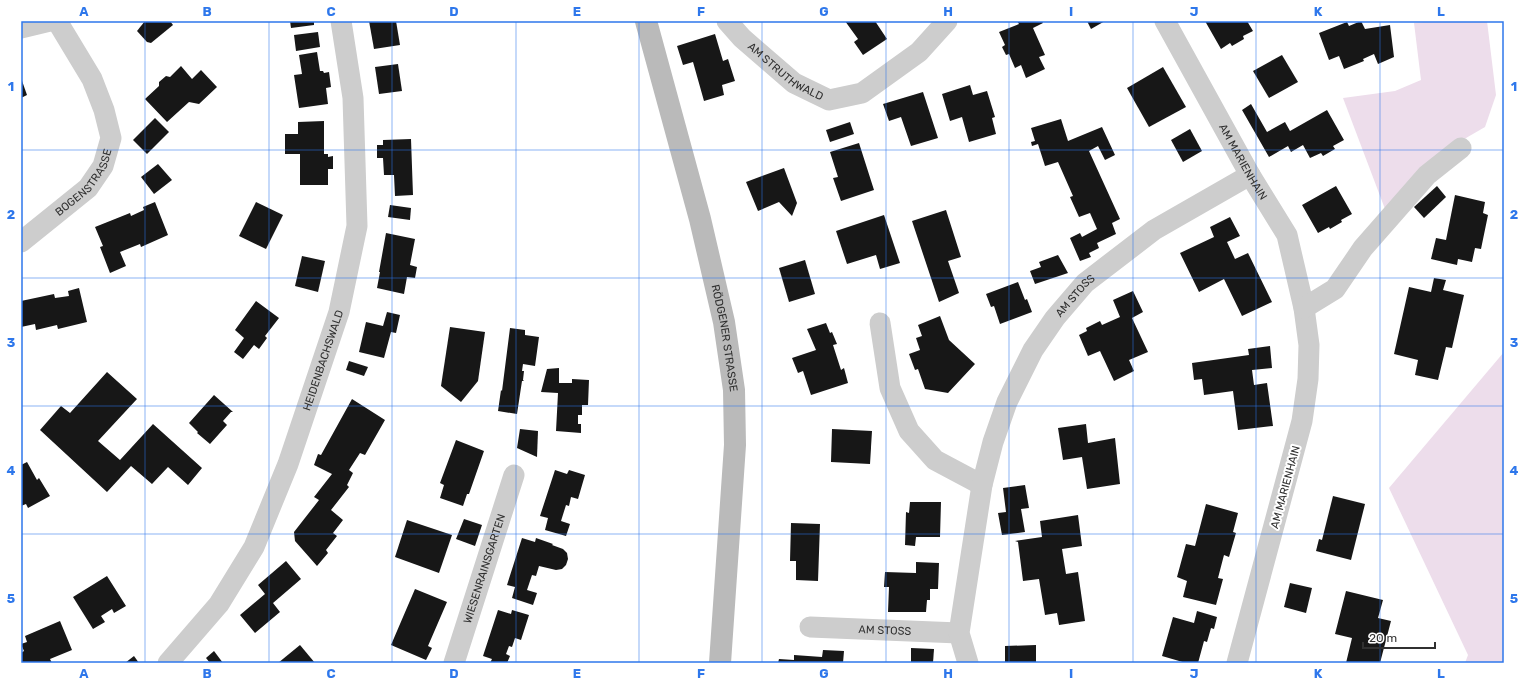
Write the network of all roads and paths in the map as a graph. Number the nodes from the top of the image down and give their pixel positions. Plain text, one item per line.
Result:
1 (50, 21) edge
2 (57, 21) edge
3 (341, 21) edge
4 (646, 21) edge
5 (727, 21) edge
6 (947, 21) edge
7 (1166, 21) edge
8 (21, 28) edge
9 (1461, 148) dead end
10 (1250, 175) junction
11 (21, 242) edge
12 (1304, 308) junction
13 (880, 323) dead end
14 (514, 475) dead end
15 (982, 485) junction
16 (810, 627) dead end
17 (959, 633) junction
18 (168, 663) edge
19 (454, 663) edge
20 (720, 663) edge
21 (968, 663) edge
22 (1237, 663) edge

1 - 8 street
2 - 11 street, BOGENSTRASSE
3 - 18 street, HEIDENBACHSWALD
4 - 20 main road, RÖDGENER STRASSE
5 - 6 street, AM STRUTHWALD
7 - 10 street, AM MARIENHAIN
9 - 12 street
10 - 12 street, AM MARIENHAIN
10 - 15 street, AM STOSS
12 - 22 street, AM MARIENHAIN
13 - 15 street
14 - 19 street, WIESENRAINSGARTEN
15 - 17 street, AM STOSS
16 - 17 street, AM STOSS
17 - 21 street, AM STOSS

